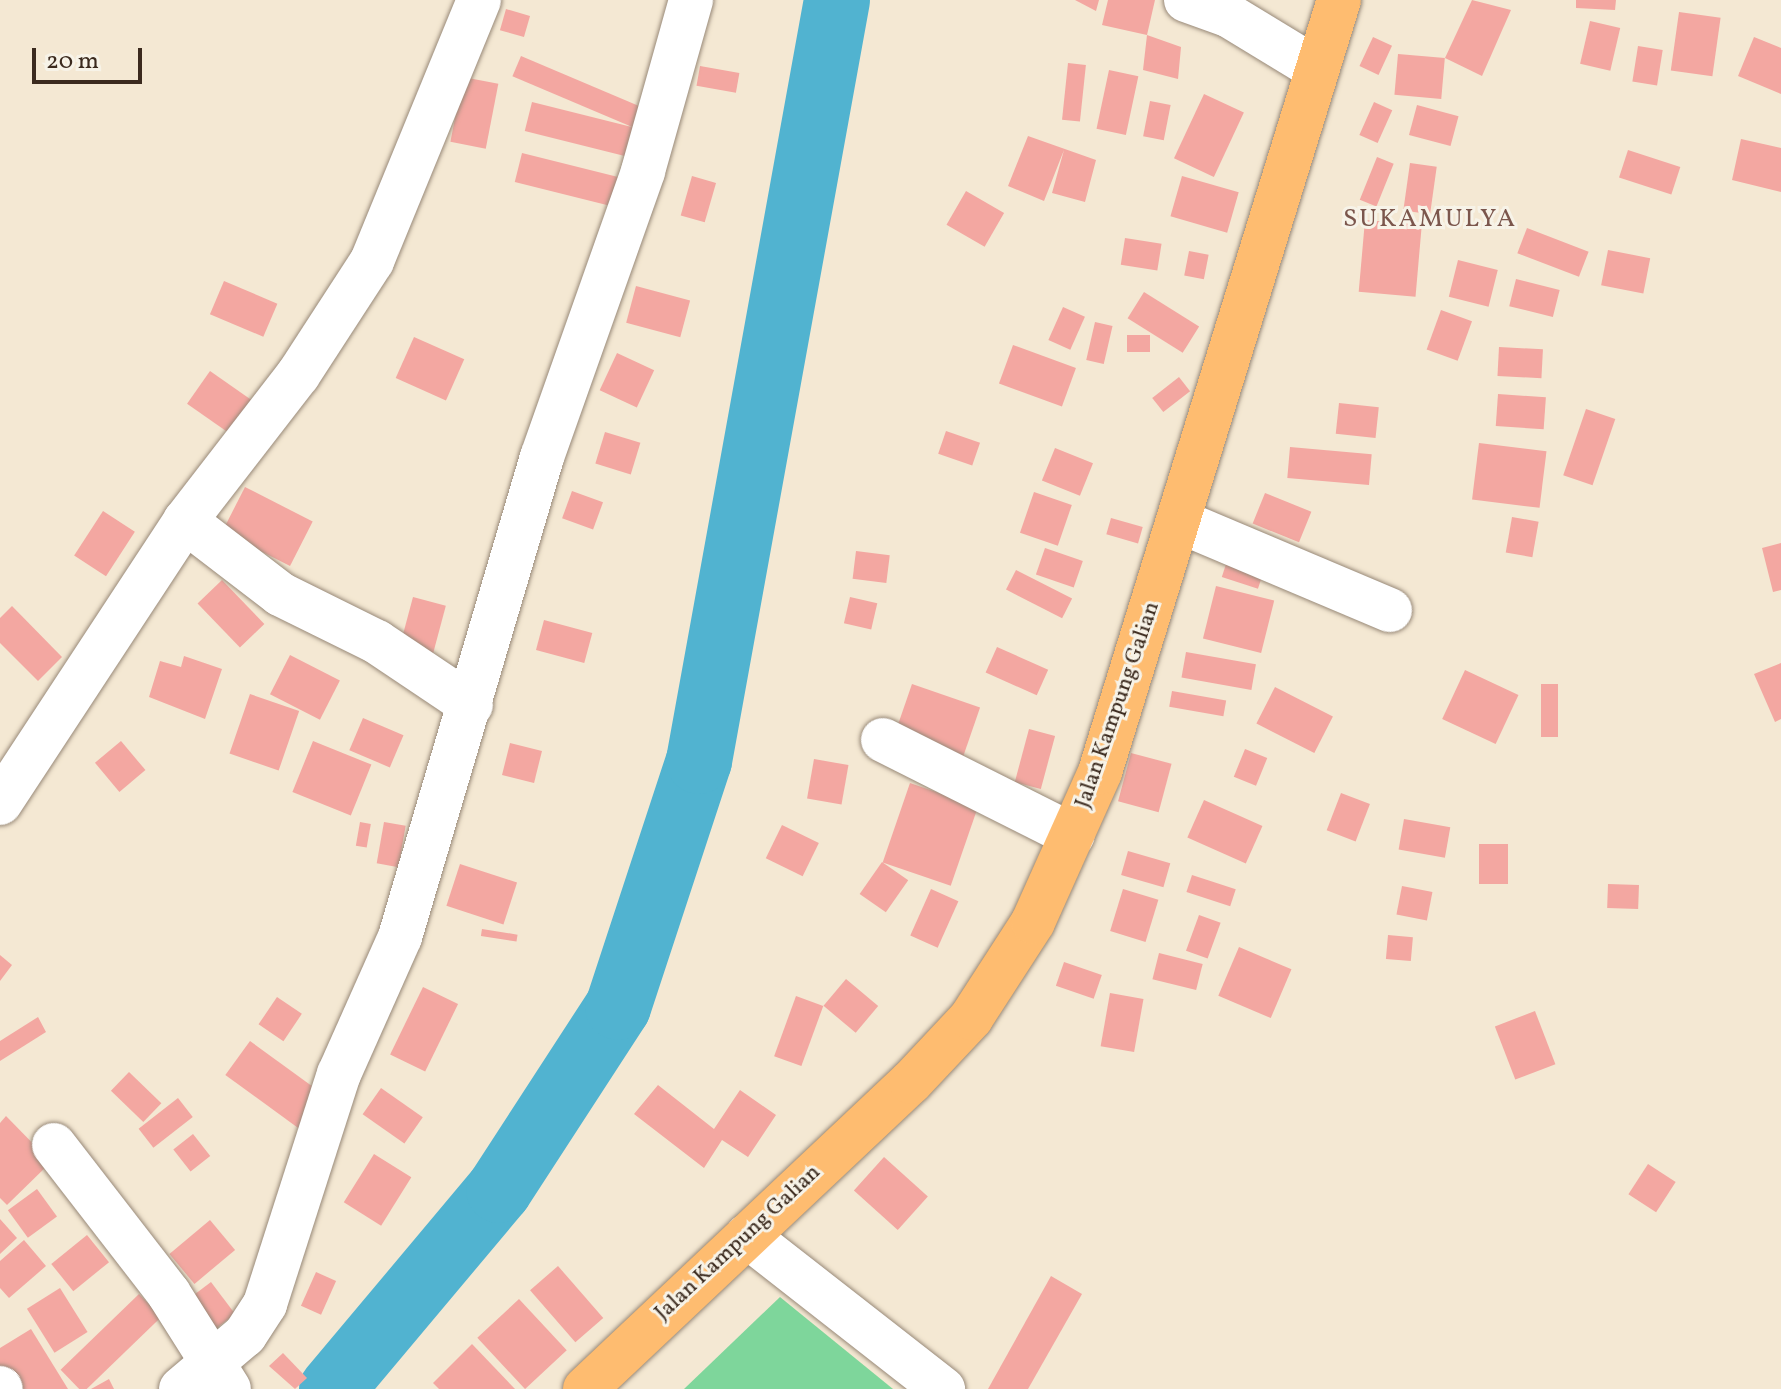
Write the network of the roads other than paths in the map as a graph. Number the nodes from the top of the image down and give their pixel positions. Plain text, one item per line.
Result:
1 (479, 0) edge
2 (691, 0) edge
3 (1186, 0) edge
4 (1339, 0) edge
5 (1315, 68) junction
6 (185, 521) junction
7 (1179, 521) junction
8 (1390, 610) dead end
9 (471, 705) junction
10 (883, 740) dead end
11 (2, 795) edge
12 (1072, 835) junction
13 (54, 1145) dead end
14 (747, 1236) junction
15 (208, 1381) edge
16 (585, 1389) edge
17 (943, 1389) edge

1 - 6 street
2 - 9 street
3 - 5 street
4 - 5 main road, Jalan Kampung Galian
5 - 7 main road, Jalan Kampung Galian
6 - 9 street
6 - 11 street
7 - 8 street
7 - 12 main road, Jalan Kampung Galian
9 - 15 street
10 - 12 street
12 - 14 main road, Jalan Kampung Galian
13 - 15 street
14 - 16 main road, Jalan Kampung Galian
14 - 17 street

